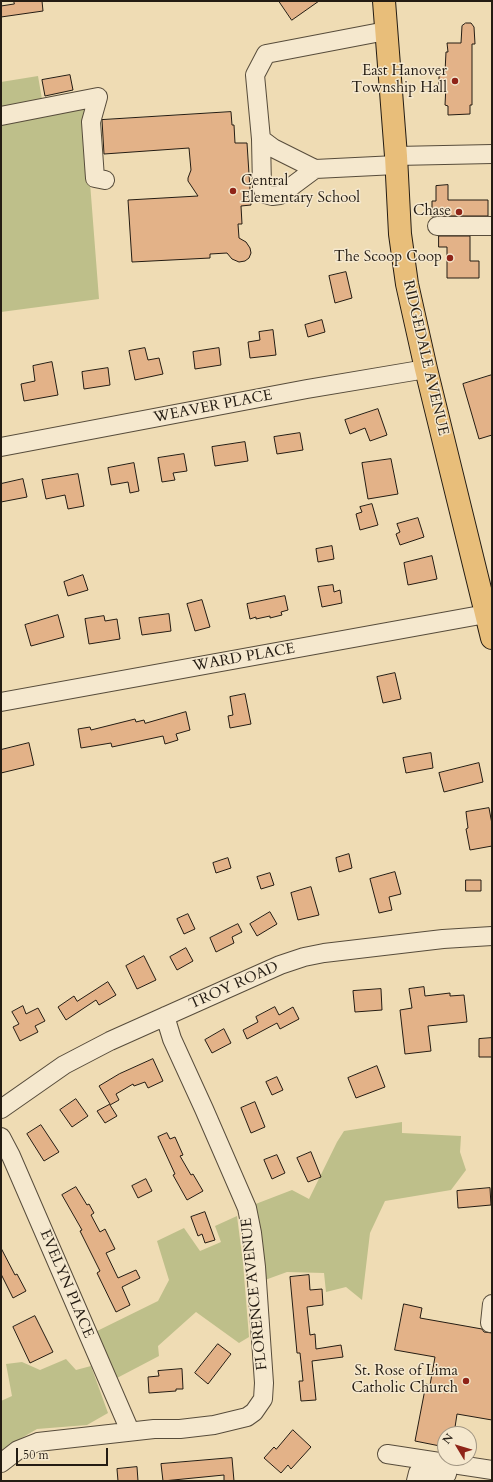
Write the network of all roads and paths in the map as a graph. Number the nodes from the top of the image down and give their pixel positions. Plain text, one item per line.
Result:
1 (384, 1) edge
2 (386, 31) junction
3 (1, 116) edge
4 (261, 139) junction
5 (492, 154) edge
6 (396, 161) junction
7 (315, 169) junction
8 (105, 180) dead end
9 (438, 226) dead end
10 (492, 226) edge
11 (426, 369) junction
12 (1, 448) edge
13 (486, 614) junction
14 (492, 638) edge
15 (1, 702) edge
16 (492, 936) edge
17 (165, 1016) junction
18 (1, 1109) edge
19 (1, 1137) edge
20 (492, 1304) edge
21 (490, 1323) dead end
22 (130, 1431) junction
23 (387, 1454) dead end
24 (1, 1463) edge
25 (492, 1470) edge
26 (416, 1481) edge
27 (489, 1481) edge

1 - 2 main road, RIDGEDALE AVENUE
2 - 4 street
2 - 6 main road, RIDGEDALE AVENUE
3 - 8 street
4 - 7 street
4 - 7 street
5 - 6 street
6 - 7 street
6 - 11 main road, RIDGEDALE AVENUE
9 - 10 street
11 - 12 street, WEAVER PLACE
11 - 13 main road, RIDGEDALE AVENUE
13 - 14 main road, RIDGEDALE AVENUE
13 - 15 street, WARD PLACE
16 - 17 street, TROY ROAD
17 - 18 street, TROY ROAD
17 - 22 street, FLORENCE AVENUE
19 - 22 street, EVELYN PLACE
20 - 21 street
22 - 24 street, FLORENCE AVENUE
23 - 25 street
26 - 27 street

